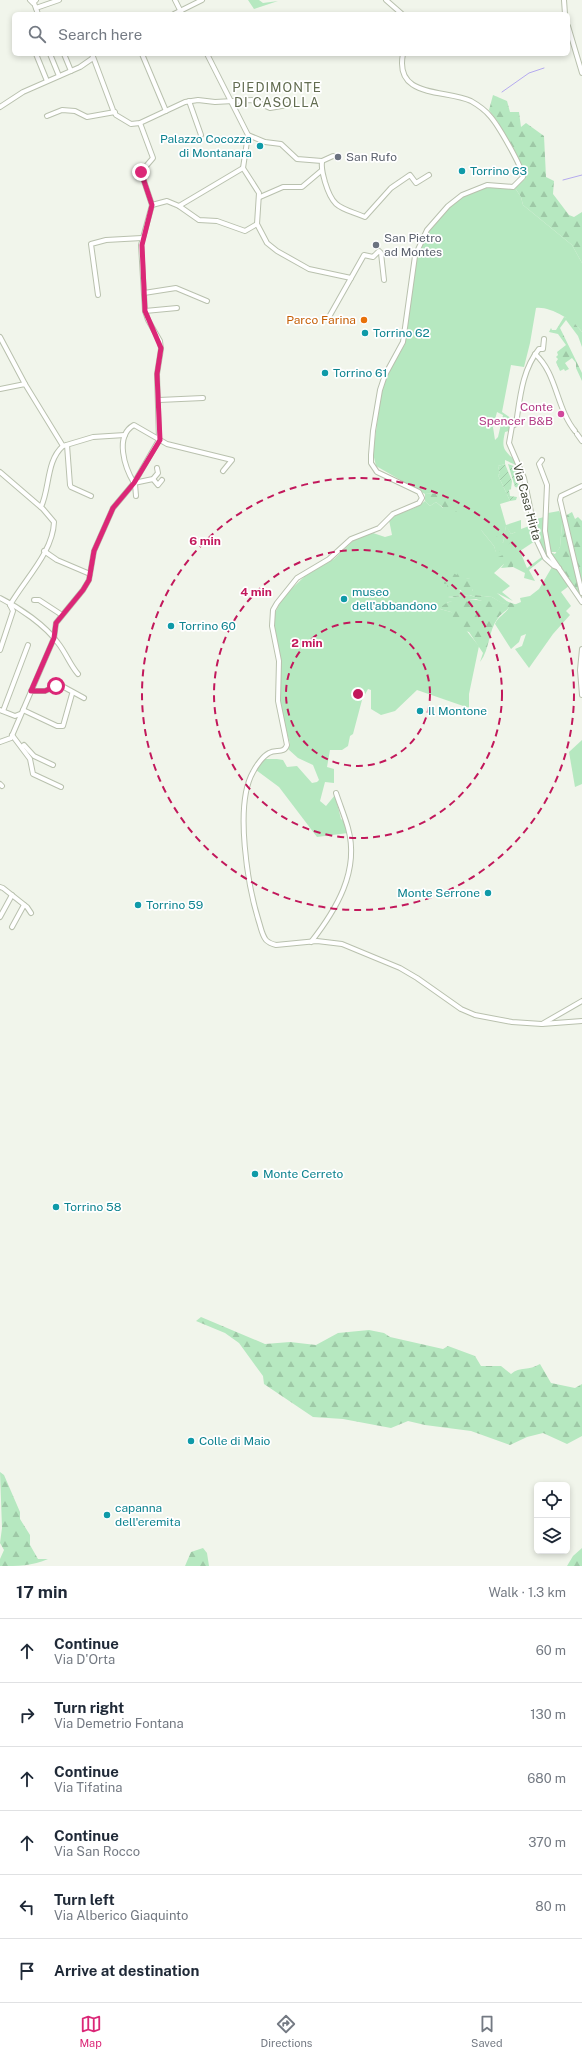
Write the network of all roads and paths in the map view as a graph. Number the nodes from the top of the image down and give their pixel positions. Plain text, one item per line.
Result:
1 (59, 0) edge
2 (174, 0) edge
3 (202, 0) edge
4 (386, 0) edge
5 (564, 0) edge
6 (32, 1) edge
7 (36, 8) junction
8 (37, 12) edge
9 (181, 12) edge
10 (400, 12) edge
11 (565, 12) edge
12 (570, 33) edge
13 (37, 56) edge
14 (51, 56) edge
15 (65, 56) edge
16 (92, 56) edge
17 (143, 56) edge
18 (208, 56) edge
19 (403, 56) edge
20 (71, 71) junction
21 (582, 73) edge
22 (59, 76) junction
23 (47, 81) junction
24 (189, 101) junction
25 (232, 101) junction
26 (293, 104) dead end
27 (0, 107) edge
28 (166, 111) junction
29 (115, 112) junction
30 (47, 116) dead end
31 (140, 123) junction
32 (201, 135) dead end
33 (248, 135) junction
34 (333, 156) dead end
35 (322, 161) junction
36 (243, 168) junction
37 (321, 171) junction
38 (430, 175) dead end
39 (260, 197) junction
40 (152, 205) junction
41 (179, 206) junction
42 (257, 224) junction
43 (142, 238) junction
44 (351, 278) junction
45 (384, 280) dead end
46 (144, 293) junction
47 (98, 295) dead end
48 (207, 301) dead end
49 (177, 308) dead end
50 (145, 311) junction
51 (328, 317) dead end
52 (0, 337) edge
53 (544, 339) dead end
54 (535, 354) junction
55 (25, 384) junction
56 (0, 389) edge
57 (203, 398) dead end
58 (159, 400) junction
59 (124, 435) junction
60 (160, 440) junction
61 (582, 441) edge
62 (65, 446) junction
63 (542, 460) dead end
64 (157, 468) dead end
65 (223, 471) dead end
66 (2, 474) edge
67 (0, 480) edge
68 (152, 480) junction
69 (162, 480) dead end
70 (134, 484) junction
71 (582, 486) edge
72 (91, 496) dead end
73 (136, 496) dead end
74 (41, 507) junction
75 (44, 551) junction
76 (559, 568) junction
77 (90, 574) junction
78 (582, 593) edge
79 (0, 598) edge
80 (34, 600) dead end
81 (582, 602) edge
82 (10, 605) junction
83 (62, 615) junction
84 (54, 638) junction
85 (28, 645) dead end
86 (582, 649) edge
87 (0, 650) edge
88 (78, 674) dead end
89 (31, 691) junction
90 (72, 694) dead end
91 (582, 695) edge
92 (84, 698) dead end
93 (2, 710) edge
94 (21, 712) junction
95 (12, 735) junction
96 (0, 742) edge
97 (22, 747) junction
98 (53, 765) dead end
99 (61, 787) dead end
100 (336, 793) dead end
101 (0, 887) edge
102 (12, 895) junction
103 (24, 905) junction
104 (31, 913) dead end
105 (0, 917) edge
106 (12, 927) dead end
107 (311, 942) junction
108 (582, 1000) edge
109 (582, 1021) edge
110 (542, 1024) junction

1 - 7 street
2 - 9 street
3 - 9 street
4 - 10 street
5 - 11 street
6 - 7 street
7 - 8 street
12 - 21 street
13 - 23 street
14 - 22 street
15 - 20 street
16 - 20 street
16 - 29 street
17 - 28 street
18 - 25 street
19 - 107 street
20 - 22 street
22 - 23 street
23 - 27 street
24 - 25 street
24 - 28 street
24 - 32 street
25 - 26 street
25 - 33 street
28 - 31 street
29 - 30 street
29 - 31 street
31 - 40 street
33 - 35 street
33 - 36 street
34 - 35 street
35 - 37 street
36 - 39 street
36 - 41 street
37 - 38 street
37 - 39 street
39 - 42 street
40 - 41 street
40 - 43 street
41 - 42 street
42 - 44 street
43 - 46 street
43 - 47 street
44 - 45 street
44 - 51 street
46 - 48 street
46 - 50 street
49 - 50 street
50 - 58 street
52 - 55 street
53 - 54 street
54 - 61 street
54 - 76 street, Via Casa Hirta
55 - 56 street
55 - 62 street
57 - 58 street
58 - 60 street
59 - 60 street
59 - 62 street
59 - 70 street
60 - 65 street
60 - 70 street
62 - 72 street
62 - 74 street
63 - 76 street
64 - 68 street
66 - 67 street
66 - 74 street
68 - 69 street
68 - 70 street
70 - 73 street
70 - 77 street
71 - 78 street
74 - 75 street
75 - 77 street
75 - 82 street
76 - 81 street
77 - 83 street
79 - 82 street
80 - 83 street
82 - 84 street
82 - 87 street
83 - 84 street
84 - 88 street
84 - 89 street
85 - 93 street
86 - 91 street
89 - 92 street
89 - 94 street
90 - 94 street
93 - 94 street
94 - 95 street
95 - 96 street
95 - 97 street
97 - 98 street
97 - 99 street
100 - 107 street
101 - 102 street
102 - 103 street
102 - 105 street
103 - 104 street
103 - 106 street
107 - 110 street
108 - 110 street
109 - 110 street

